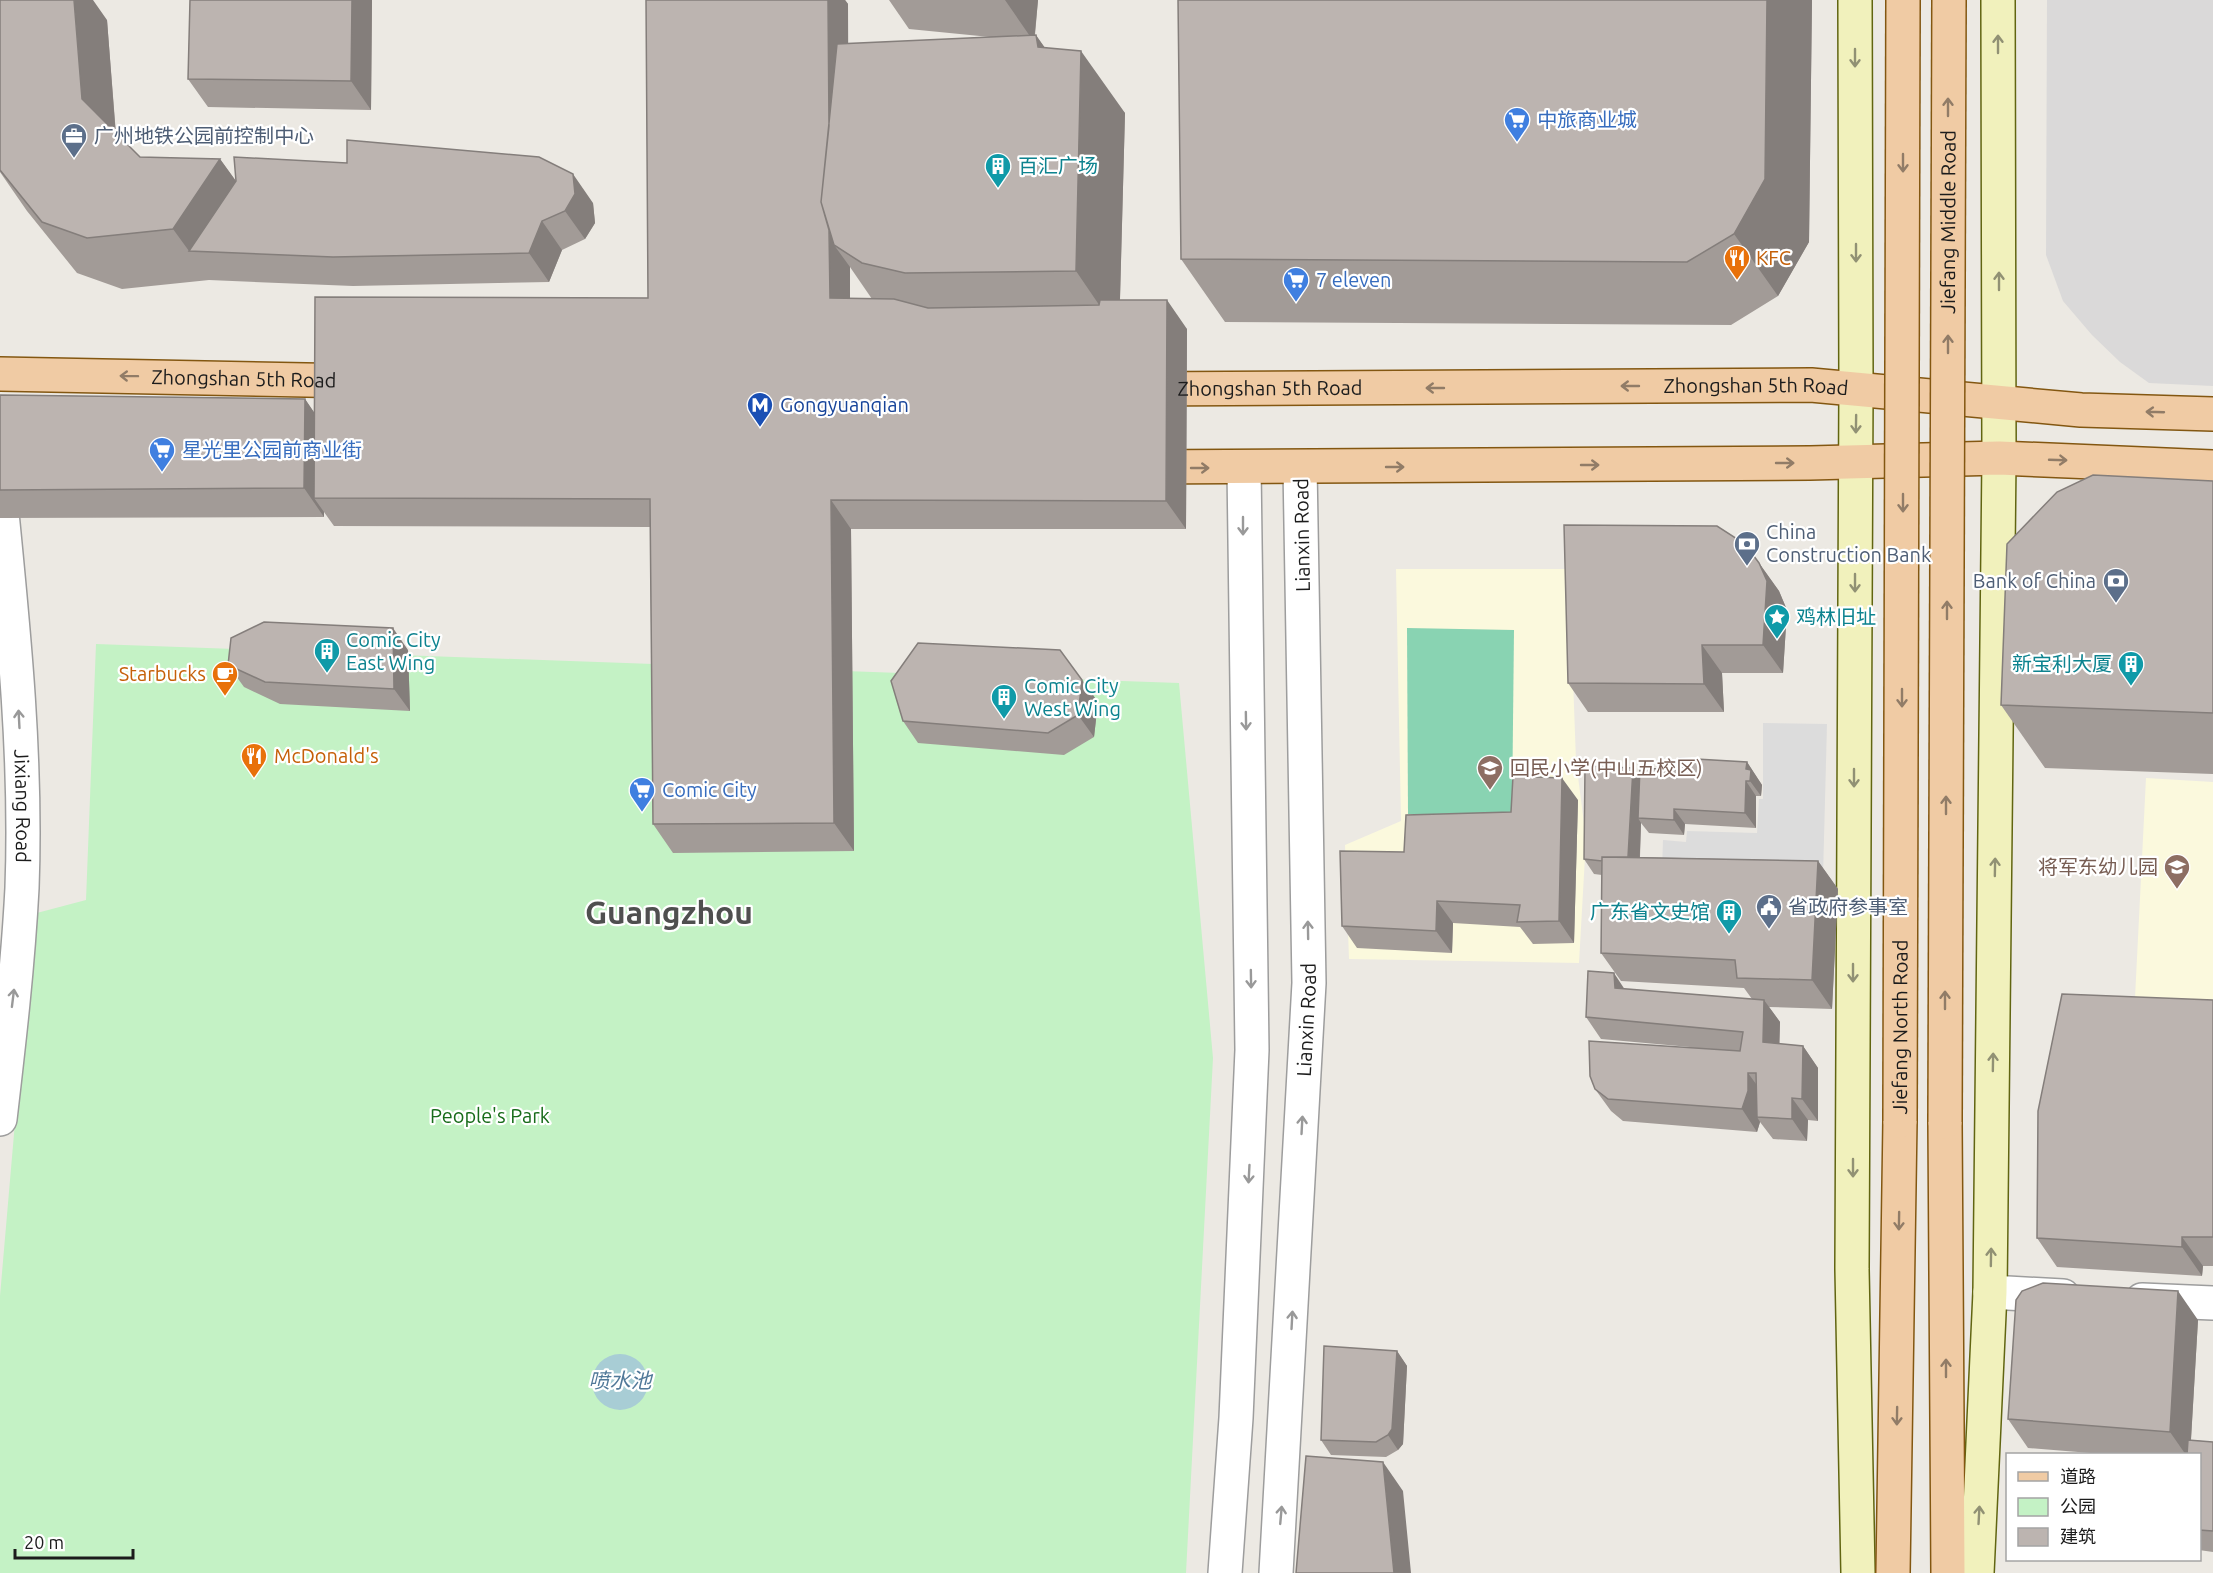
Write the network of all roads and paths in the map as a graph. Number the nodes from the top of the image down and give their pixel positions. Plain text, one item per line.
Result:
1 (1855, 0) edge
2 (1903, 0) edge
3 (1949, 0) edge
4 (1998, 0) edge
5 (0, 374) edge
6 (388, 382) edge
7 (1856, 387) junction
8 (1109, 389) edge
9 (1999, 402) junction
10 (2213, 414) edge
11 (1999, 458) junction
12 (1855, 461) junction
13 (1116, 467) edge
14 (1300, 467) junction
15 (2213, 467) edge
16 (1244, 468) junction
17 (0, 493) edge
18 (0, 1119) edge
19 (1990, 1292) junction
20 (2213, 1303) edge
21 (1225, 1573) edge
22 (1276, 1573) edge
23 (1858, 1573) edge
24 (1893, 1573) edge
25 (1948, 1573) edge
26 (1977, 1573) edge

1 -> 7 main road
2 -> 24 main road, Jiefang North Road, bridge
25 -> 3 main road, Jiefang Middle Road, bridge
9 -> 4 main road
6 -> 5 main road, Zhongshan 5th Road
7 -> 8 main road, Zhongshan 5th Road
7 - 9 main road, Zhongshan 5th Road
7 -> 12 main road
10 -> 9 main road, Zhongshan 5th Road
9 - 11 main road
11 - 12 main road
11 -> 15 main road
19 -> 11 main road
14 -> 12 main road
12 -> 23 main road
13 -> 16 main road
14 - 16 main road
22 -> 14 street, Lianxin Road
16 -> 21 street
18 -> 17 street, Jixiang Road
19 - 20 street
26 -> 19 main road

